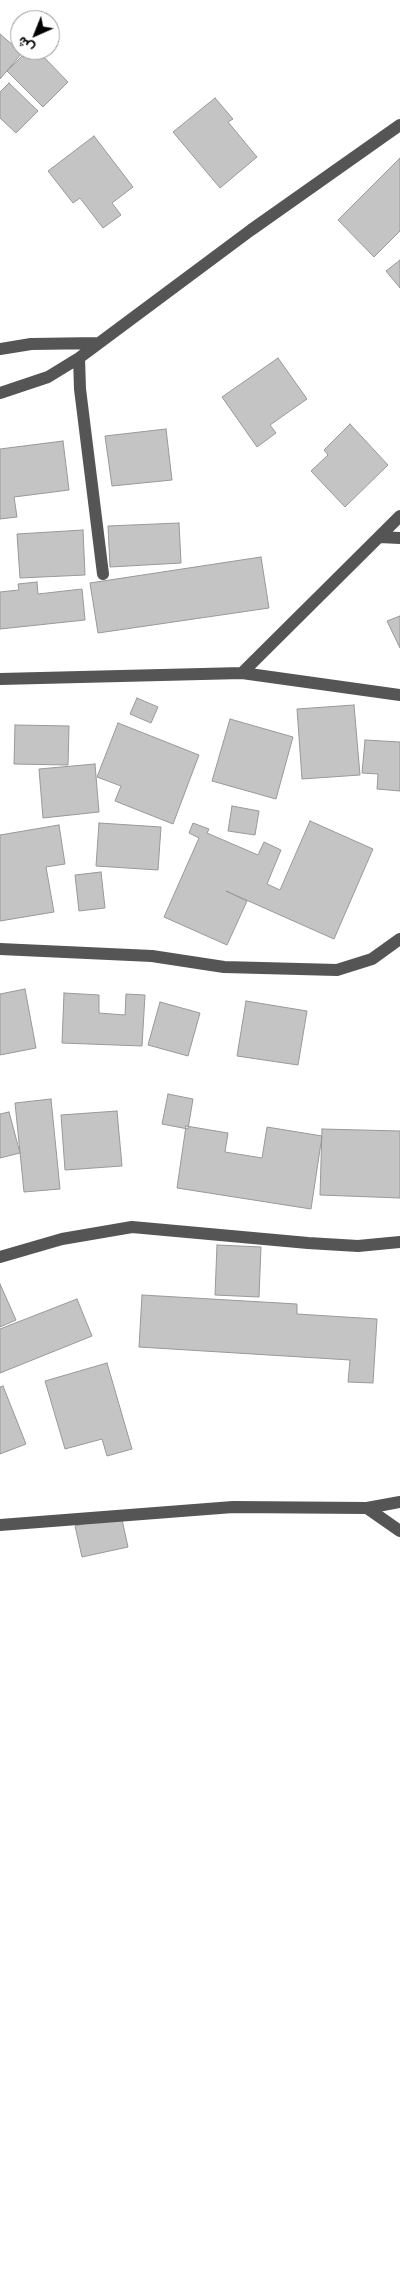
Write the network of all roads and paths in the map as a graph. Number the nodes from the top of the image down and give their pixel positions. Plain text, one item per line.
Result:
1 (400, 125) edge
2 (98, 344) junction
3 (0, 349) edge
4 (79, 358) junction
5 (0, 393) edge
6 (400, 516) edge
7 (380, 537) junction
8 (400, 538) edge
9 (103, 574) dead end
10 (242, 673) junction
11 (0, 679) edge
12 (400, 695) edge
13 (400, 939) edge
14 (0, 949) edge
15 (400, 1242) edge
16 (0, 1257) edge
17 (400, 1502) edge
18 (367, 1508) junction
19 (0, 1525) edge
20 (400, 1531) edge

1 - 2 street
2 - 3 street
2 - 4 street
4 - 5 street
4 - 9 street
6 - 7 street
7 - 8 street
7 - 10 street
10 - 11 street
10 - 12 street
13 - 14 street
15 - 16 street
17 - 18 street
18 - 19 street
18 - 20 street

